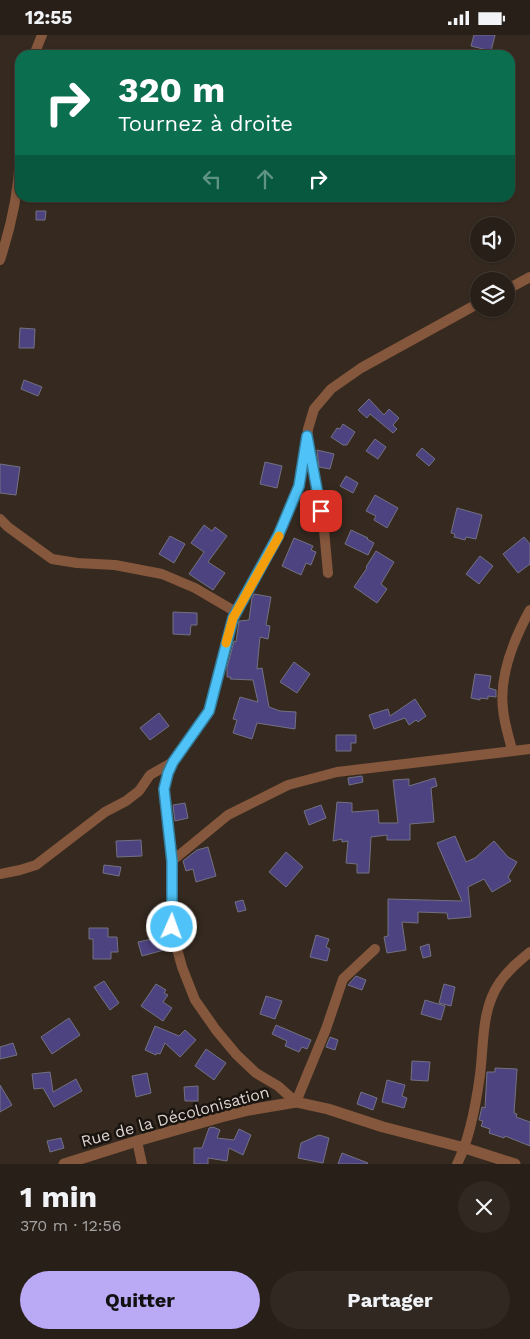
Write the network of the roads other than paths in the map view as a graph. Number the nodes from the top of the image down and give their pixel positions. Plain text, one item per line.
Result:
1 (42, 35) edge
2 (36, 50) edge
3 (15, 201) edge
4 (0, 260) edge
5 (530, 277) edge
6 (515, 285) edge
7 (470, 308) edge
8 (307, 436) junction
9 (0, 519) edge
10 (328, 573) dead end
11 (530, 611) edge
12 (236, 612) junction
13 (530, 749) edge
14 (512, 750) junction
15 (173, 762) junction
16 (172, 861) junction
17 (0, 874) edge
18 (374, 949) dead end
19 (530, 952) edge
20 (296, 1102) junction
21 (137, 1141) junction
22 (465, 1148) junction
23 (64, 1164) edge
24 (142, 1164) edge
25 (457, 1164) edge
26 (515, 1164) edge

1 - 2 street
3 - 4 street
5 - 6 street
7 - 8 street
8 - 10 street
8 - 12 street
9 - 12 street
11 - 14 street
12 - 15 street
13 - 14 street
14 - 16 street
15 - 16 street
15 - 17 street
16 - 20 street
18 - 20 street
19 - 22 street
20 - 21 street, Rue de la Décolonisation
20 - 22 street
21 - 23 street, Rue de la Décolonisation
21 - 24 street
22 - 25 street
22 - 26 street

